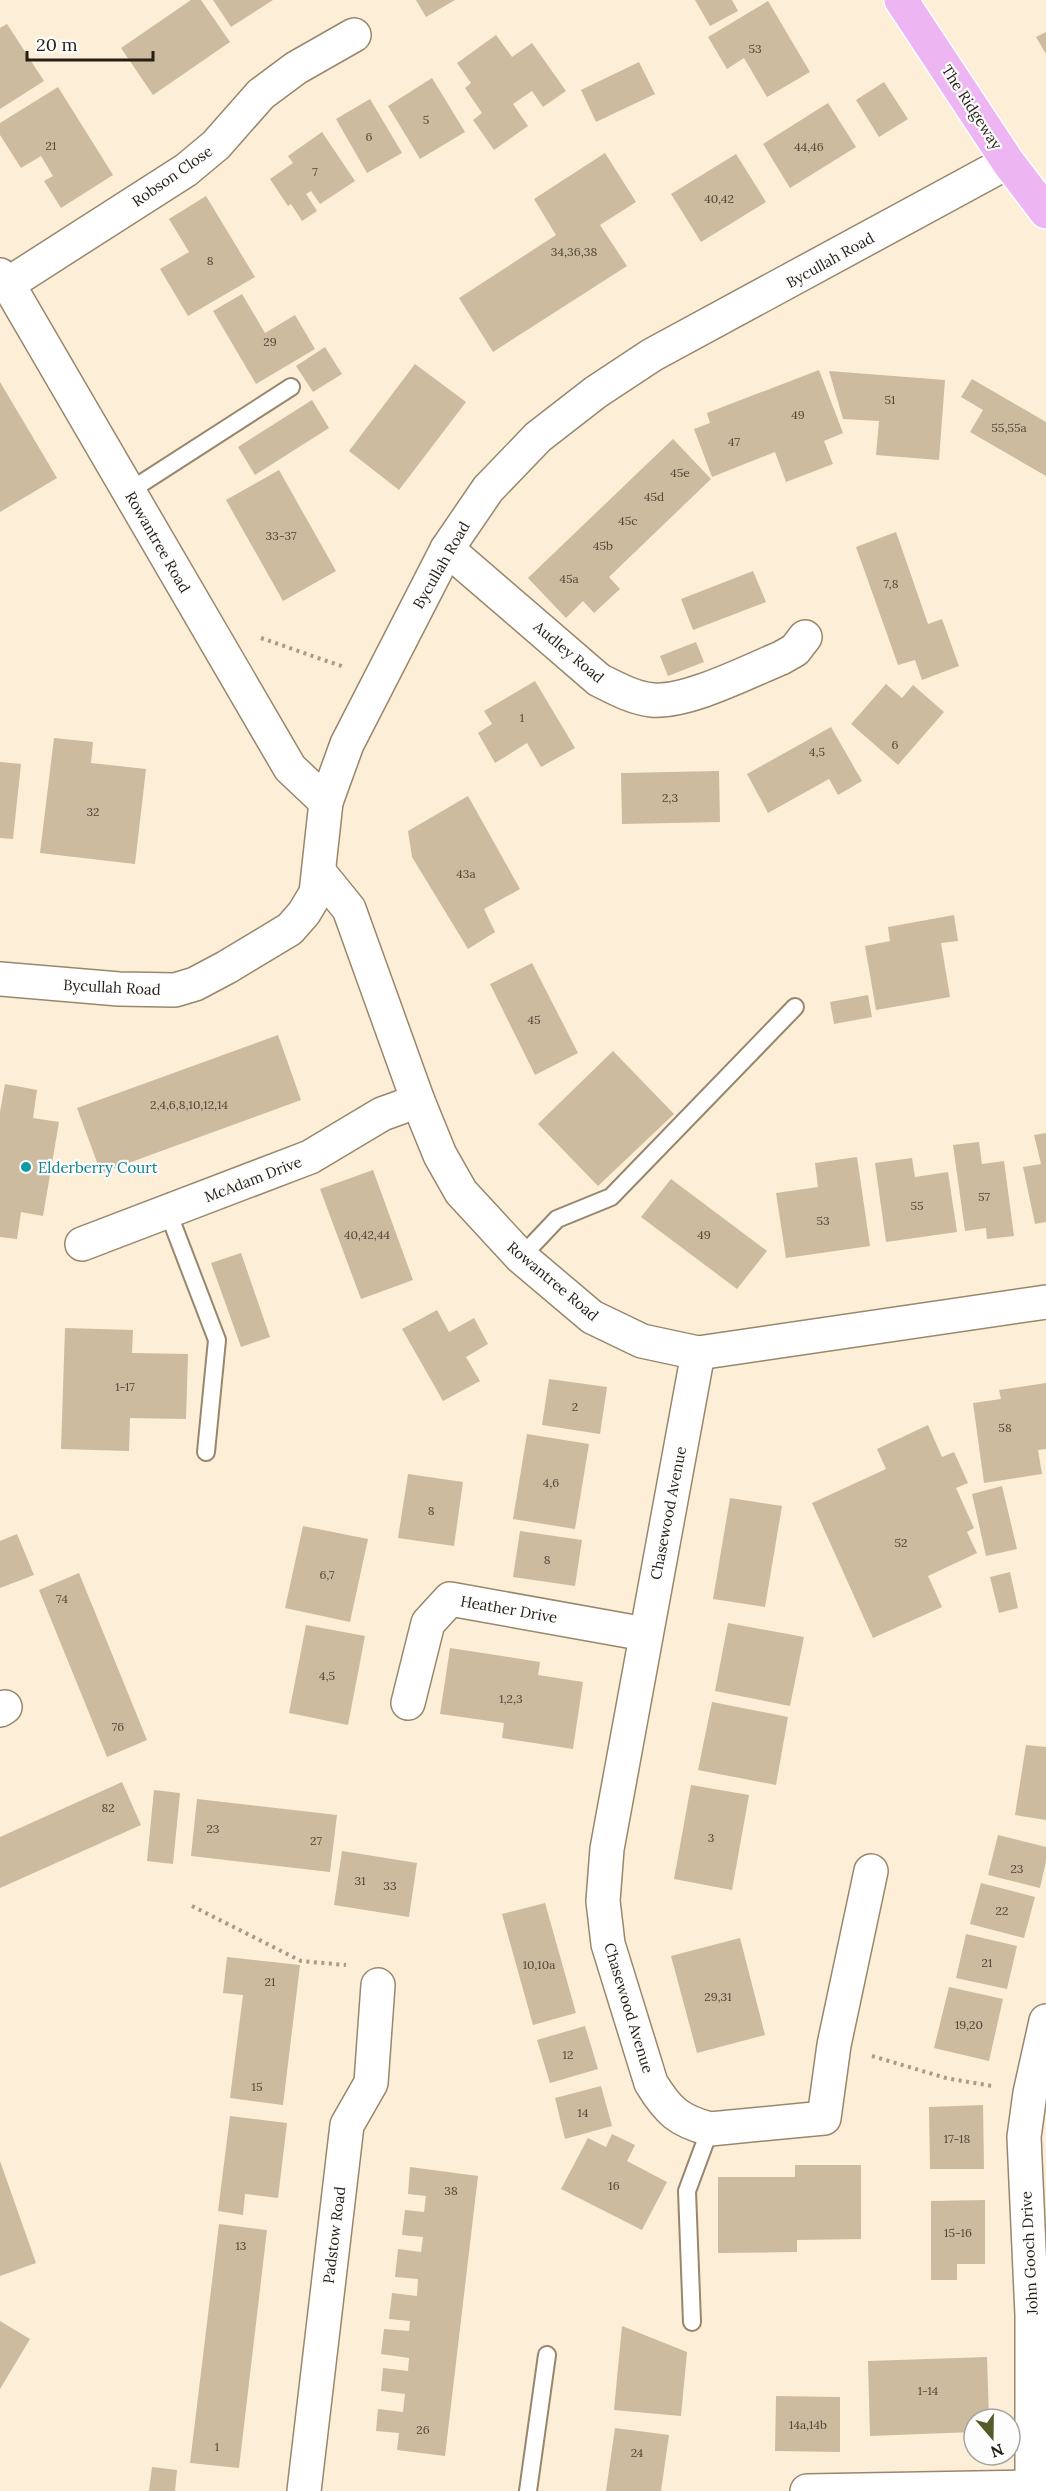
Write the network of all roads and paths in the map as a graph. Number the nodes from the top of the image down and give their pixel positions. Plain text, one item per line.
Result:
1 (901, 0) edge
2 (354, 35) dead end
3 (1008, 162) junction
4 (1046, 212) edge
5 (4, 279) edge
6 (291, 387) dead end
7 (128, 492) junction
8 (447, 549) junction
9 (256, 636) dead end
10 (805, 637) dead end
11 (379, 680) junction
12 (326, 802) junction
13 (319, 872) junction
14 (0, 979) edge
15 (795, 1007) dead end
16 (418, 1101) junction
17 (168, 1212) junction
18 (82, 1244) dead end
19 (521, 1257) junction
20 (1046, 1302) edge
21 (698, 1353) junction
22 (206, 1452) dead end
23 (645, 1634) junction
24 (408, 1703) dead end
25 (871, 1871) dead end
26 (192, 1906) dead end
27 (378, 1985) joint
28 (1046, 2021) edge
29 (834, 2045) junction
30 (1030, 2093) junction
31 (710, 2129) junction
32 (692, 2322) dead end
33 (547, 2355) dead end
34 (1032, 2489) edge
35 (304, 2491) edge
36 (528, 2491) edge
37 (807, 2491) edge

1 - 3 main road, The Ridgeway
2 - 5 street, Robson Close
3 - 4 main road, The Ridgeway
3 - 8 street, Bycullah Road
5 - 7 street, Rowantree Road
6 - 7 lane
7 - 12 street, Rowantree Road
8 - 10 street, Audley Road
8 - 11 street, Bycullah Road
9 - 11 path
11 - 12 street, Bycullah Road
12 - 13 street, Bycullah Road
13 - 14 street, Bycullah Road
13 - 16 street, Rowantree Road
15 - 19 lane
16 - 17 street, McAdam Drive
16 - 19 street, Rowantree Road
17 - 18 street, McAdam Drive
17 - 22 lane
19 - 21 street, Rowantree Road
20 - 21 street, Rowantree Road
21 - 23 street, Chasewood Avenue
23 - 24 street, Heather Drive
23 - 31 street, Chasewood Avenue
25 - 29 street, Chasewood Avenue
26 - 27 path
27 - 35 street, Padstow Road
28 - 30 street, John Gooch Drive
29 - 30 path
29 - 31 street, Chasewood Avenue
30 - 34 street, John Gooch Drive
31 - 32 lane
33 - 36 lane
34 - 37 street, John Gooch Drive

